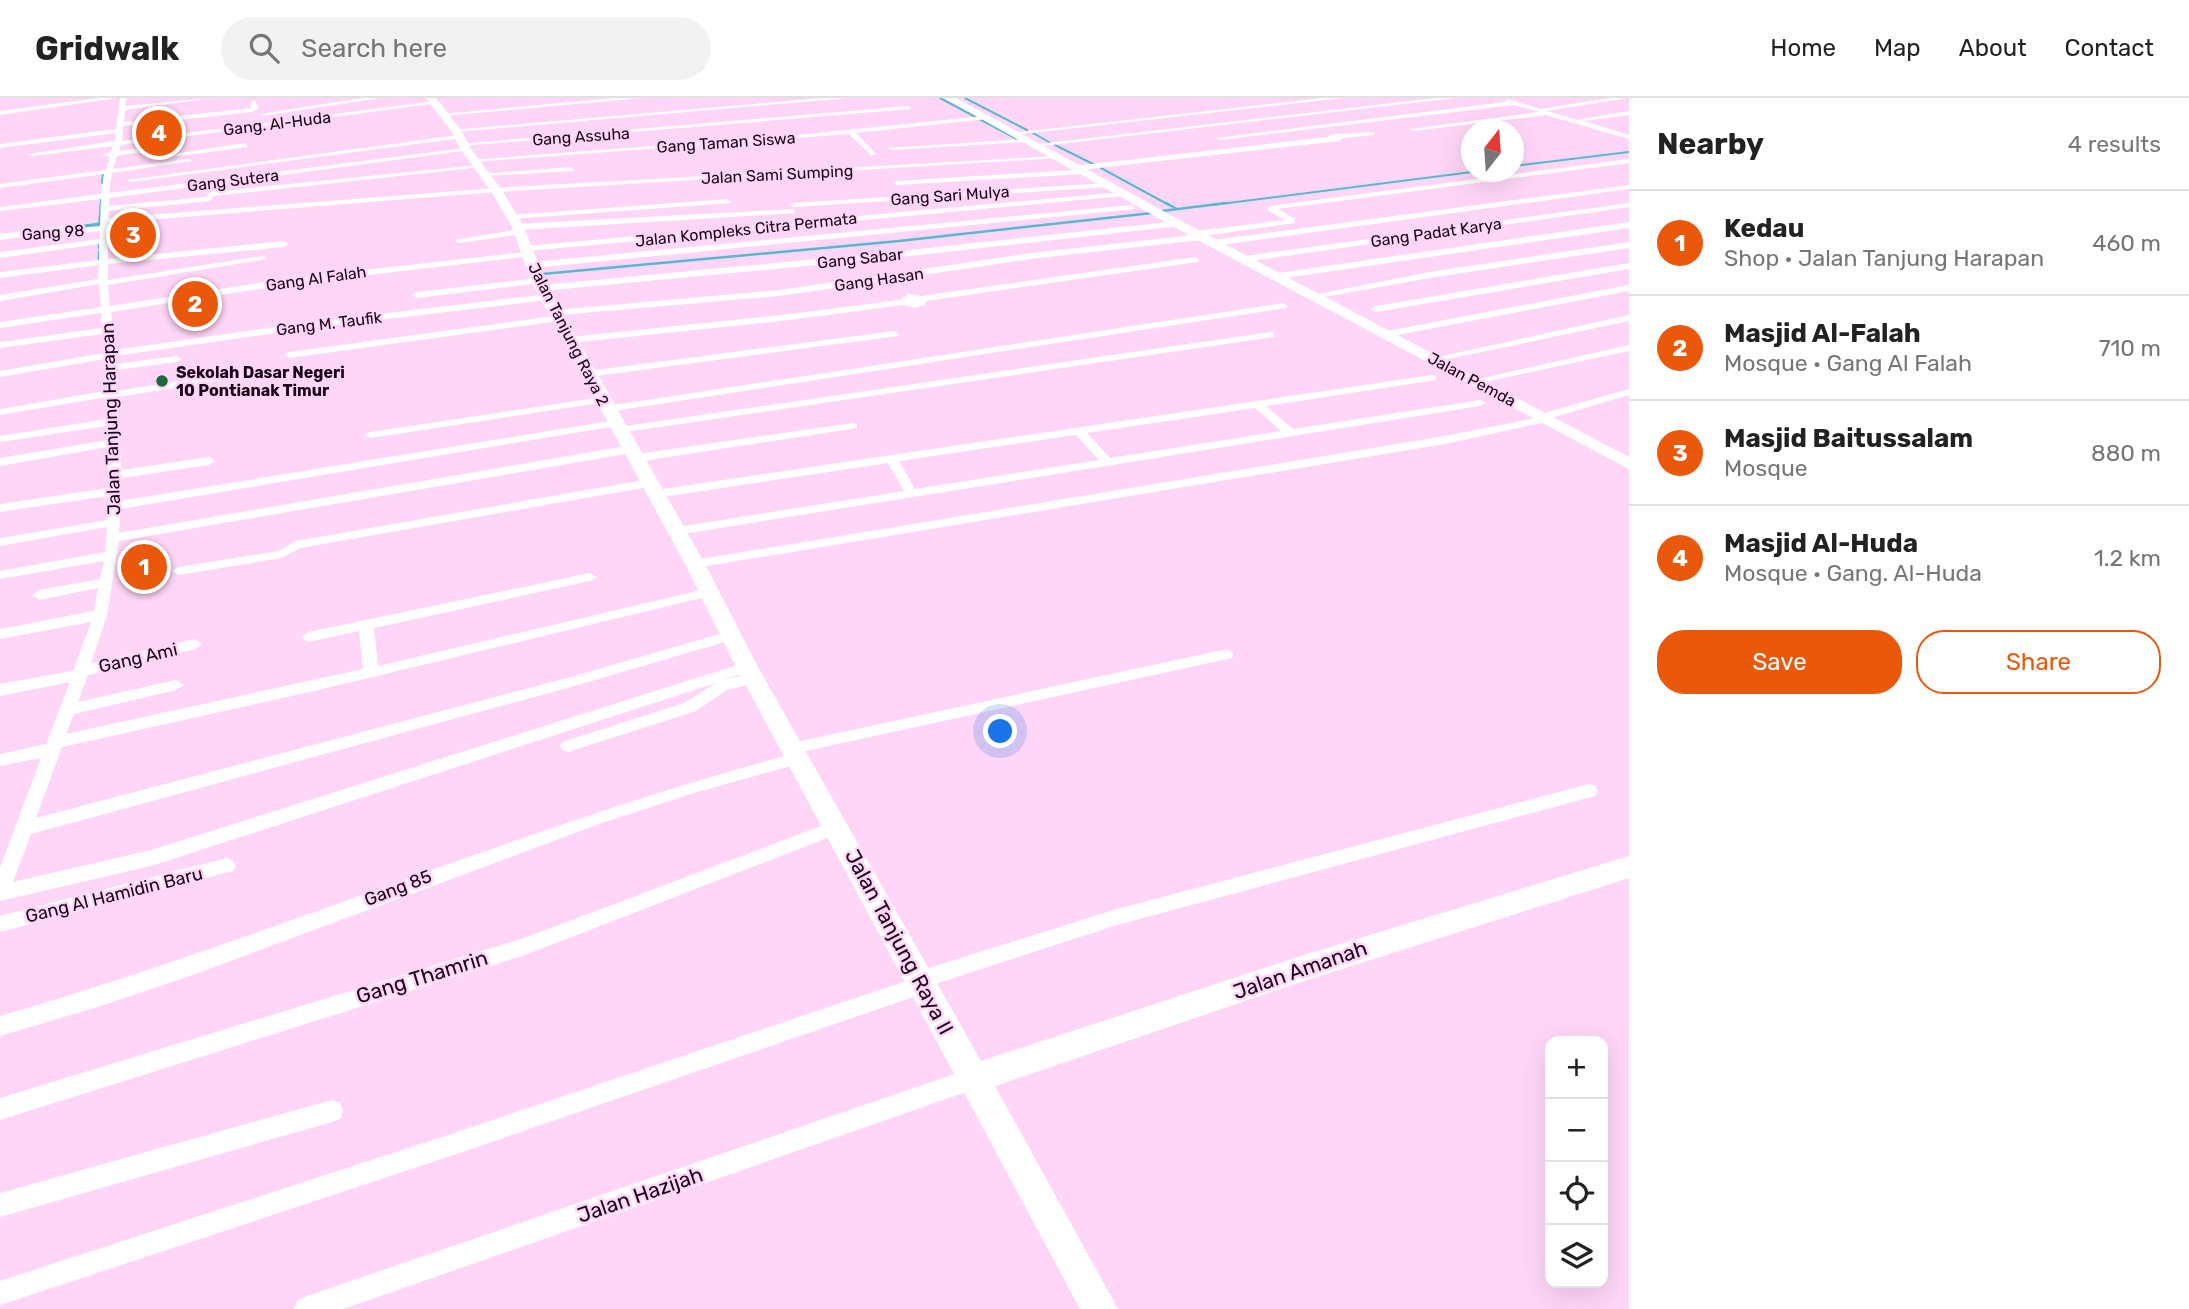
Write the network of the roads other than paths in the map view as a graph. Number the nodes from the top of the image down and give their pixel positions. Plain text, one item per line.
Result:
1 (114, 98) edge
2 (209, 98) edge
3 (377, 98) edge
4 (845, 98) edge
5 (948, 98) edge
6 (1340, 98) edge
7 (1453, 98) edge
8 (1624, 98) edge
9 (1499, 99) edge
10 (257, 100) edge
11 (788, 100) edge
12 (1513, 101) edge
13 (637, 102) edge
14 (648, 104) dead end
15 (1278, 105) junction
16 (40, 108) junction
17 (909, 108) dead end
18 (1248, 108) junction
19 (1544, 112) junction
20 (0, 113) edge
21 (1629, 113) edge
22 (263, 114) dead end
23 (1302, 115) junction
24 (640, 116) junction
25 (926, 116) dead end
26 (979, 117) junction
27 (1283, 118) junction
28 (1272, 119) junction
29 (120, 121) edge
30 (1574, 121) junction
31 (1629, 127) edge
32 (1306, 128) junction
33 (1413, 129) dead end
34 (1605, 130) junction
35 (851, 132) junction
36 (456, 133) edge
37 (1014, 133) junction
38 (1373, 134) dead end
39 (0, 138) edge
40 (376, 138) dead end
41 (1220, 138) dead end
42 (1327, 138) junction
43 (1629, 138) edge
44 (1030, 143) junction
45 (246, 145) dead end
46 (0, 146) edge
47 (55, 146) dead end
48 (169, 148) dead end
49 (892, 148) dead end
50 (32, 154) dead end
51 (113, 154) junction
52 (101, 155) dead end
53 (872, 155) dead end
54 (78, 158) dead end
55 (241, 158) dead end
56 (1057, 158) junction
57 (66, 159) dead end
58 (188, 161) dead end
59 (1629, 161) edge
60 (109, 166) junction
61 (571, 169) dead end
62 (1080, 170) junction
63 (1629, 177) edge
64 (0, 179) edge
65 (131, 180) dead end
66 (1595, 182) dead end
67 (897, 183) dead end
68 (1457, 184) junction
69 (374, 185) dead end
70 (1106, 185) junction
71 (1574, 185) dead end
72 (0, 186) edge
73 (1629, 187) edge
74 (1476, 192) dead end
75 (1124, 194) junction
76 (106, 195) junction
77 (505, 196) junction
78 (728, 201) dead end
79 (1629, 205) edge
80 (1132, 207) dead end
81 (0, 209) edge
82 (105, 209) junction
83 (1361, 213) dead end
84 (1306, 220) dead end
85 (1292, 221) junction
86 (1177, 224) junction
87 (517, 225) junction
88 (1629, 225) edge
89 (753, 228) junction
90 (1199, 236) junction
91 (0, 237) edge
92 (153, 238) dead end
93 (459, 240) dead end
94 (762, 243) junction
95 (1213, 243) junction
96 (284, 244) dead end
97 (1629, 245) edge
98 (105, 253) junction
99 (0, 255) edge
100 (529, 256) junction
101 (55, 257) dead end
102 (263, 259) dead end
103 (1244, 259) junction
104 (1195, 260) dead end
105 (1629, 266) edge
106 (263, 270) dead end
107 (0, 275) edge
108 (1278, 276) junction
109 (0, 283) edge
110 (1629, 288) edge
111 (543, 289) junction
112 (417, 295) dead end
113 (1313, 296) junction
114 (1283, 306) dead end
115 (106, 309) junction
116 (1376, 309) dead end
117 (3, 310) edge
118 (558, 316) junction
119 (1629, 318) edge
120 (108, 330) junction
121 (894, 334) dead end
122 (1387, 334) junction
123 (1270, 335) dead end
124 (570, 341) junction
125 (0, 345) edge
126 (1629, 348) edge
127 (289, 355) dead end
128 (111, 359) junction
129 (176, 359) dead end
130 (1434, 359) junction
131 (267, 370) dead end
132 (0, 374) edge
133 (588, 374) junction
134 (1432, 378) dead end
135 (1475, 381) junction
136 (1629, 392) edge
137 (111, 394) junction
138 (1480, 403) dead end
139 (605, 404) junction
140 (1257, 404) junction
141 (0, 412) edge
142 (1543, 418) junction
143 (111, 422) junction
144 (853, 426) dead end
145 (618, 427) junction
146 (1079, 431) junction
147 (1290, 433) junction
148 (370, 435) dead end
149 (0, 439) edge
150 (113, 443) junction
151 (635, 453) junction
152 (892, 459) junction
153 (209, 461) dead end
154 (0, 462) edge
155 (1107, 462) junction
156 (1629, 464) edge
157 (115, 475) junction
158 (653, 488) junction
159 (116, 491) junction
160 (911, 493) junction
161 (116, 506) junction
162 (0, 508) edge
163 (115, 522) junction
164 (676, 531) junction
165 (114, 538) junction
166 (0, 542) edge
167 (112, 555) junction
168 (179, 571) dead end
169 (0, 575) edge
170 (590, 577) dead end
171 (702, 577) junction
172 (106, 582) junction
173 (39, 595) dead end
174 (100, 615) junction
175 (366, 624) junction
176 (0, 634) edge
177 (730, 636) junction
178 (308, 637) dead end
179 (195, 645) dead end
180 (1227, 654) dead end
181 (370, 672) junction
182 (81, 673) junction
183 (751, 673) junction
184 (176, 685) dead end
185 (0, 690) edge
186 (67, 710) junction
187 (54, 746) junction
188 (568, 746) dead end
189 (796, 753) junction
190 (0, 760) edge
191 (1589, 791) dead end
192 (837, 827) junction
193 (25, 828) junction
194 (5, 865) edge
195 (227, 866) dead end
196 (1629, 867) edge
197 (0, 893) edge
198 (0, 924) edge
199 (920, 983) junction
200 (0, 1026) edge
201 (972, 1079) junction
202 (0, 1109) edge
203 (332, 1111) dead end
204 (0, 1205) edge
205 (0, 1293) edge
206 (307, 1309) edge
207 (1100, 1309) edge

1 - 16 street
2 - 29 street
3 - 22 street
4 - 11 street
5 - 26 street
6 - 15 street
7 - 23 street
8 - 19 street
9 - 12 street
10 - 29 street
11 - 24 street
12 - 19 street
12 - 32 street
13 - 14 street
13 - 24 street
13 - 36 street
15 - 18 street
15 - 23 street
16 - 20 street
16 - 29 street
17 - 36 street, Gang Assuha
18 - 28 street
18 - 37 street
19 - 30 street
19 - 33 street
21 - 30 street
23 - 27 street
24 - 36 street
25 - 26 street
26 - 35 street, Gang Taman Siswa
26 - 37 street
27 - 28 street
27 - 32 street
28 - 44 street
29 - 36 street, Gang. Al-Huda
29 - 39 street
29 - 46 street
29 - 47 street
29 - 50 street
29 - 51 street, Jalan Tanjung Harapan
30 - 34 street
31 - 34 street
32 - 41 street
32 - 42 street
34 - 43 street
35 - 36 street, Gang Taman Siswa
35 - 53 street
36 - 61 street
36 - 65 street
36 - 69 street
36 - 76 street, Gang Sutera
36 - 77 street, Jalan Tanjung Raya 2
36 - 82 street
37 - 44 street
38 - 42 street
40 - 55 street
42 - 62 street
44 - 49 street
44 - 56 street
45 - 60 street
48 - 51 street
51 - 52 street
51 - 60 street, Jalan Tanjung Harapan
54 - 57 street
56 - 62 street
56 - 77 street, Jalan Sami Sumping
58 - 60 street
59 - 68 street
60 - 64 street
60 - 72 street
60 - 76 street, Jalan Tanjung Harapan
62 - 67 street
62 - 70 street
63 - 66 street
68 - 74 street
68 - 85 street
70 - 75 street
70 - 87 street, Gang Sari Mulya
71 - 83 street
73 - 95 street
75 - 86 street
75 - 89 street, Jalan Kompleks Citra Permata
76 - 81 street, Gang Sutera
76 - 82 street, Jalan Tanjung Harapan
77 - 87 street, Jalan Tanjung Raya 2
77 - 98 street, Jalan Sami Sumping
78 - 87 street
79 - 103 street, Gang Padat Karya
80 - 94 street
82 - 98 street, Jalan Tanjung Harapan
84 - 85 street, Gang Hasan
85 - 90 street, Gang Hasan
86 - 90 street
86 - 111 street, Gang Sabar
87 - 93 street
87 - 100 street, Jalan Tanjung Raya 2
88 - 108 street
89 - 94 street
89 - 100 street, Jalan Kompleks Citra Permata
90 - 95 street, Jalan Pemda
90 - 118 street, Gang Hasan
91 - 98 street, Gang 98
92 - 98 street
94 - 100 street
95 - 103 street, Jalan Pemda
96 - 98 street
97 - 113 street
98 - 99 street
98 - 101 street
98 - 102 street
98 - 106 street
98 - 107 street
98 - 109 street
98 - 115 street, Jalan Tanjung Harapan
98 - 117 street
100 - 111 street, Jalan Tanjung Raya 2
100 - 115 street, Gang Al Falah
103 - 108 street, Jalan Pemda
104 - 124 street
105 - 116 street
108 - 113 street, Jalan Pemda
110 - 122 street
111 - 112 street
111 - 118 street, Jalan Tanjung Raya 2
111 - 128 street, Gang M. Taufik
113 - 122 street, Jalan Pemda
114 - 139 street
115 - 117 street, Gang Al Falah
115 - 120 street, Jalan Tanjung Harapan
118 - 124 street, Jalan Tanjung Raya 2
118 - 127 street, Gang Hasan
119 - 130 street
120 - 125 street
120 - 128 street, Jalan Tanjung Harapan
121 - 133 street
122 - 130 street, Jalan Pemda
123 - 145 street
124 - 133 street, Jalan Tanjung Raya 2
126 - 135 street
128 - 129 street
128 - 132 street
128 - 137 street, Jalan Tanjung Harapan
130 - 135 street, Jalan Pemda
131 - 137 street
133 - 139 street, Jalan Tanjung Raya 2
134 - 140 street
135 - 142 street, Jalan Pemda
136 - 142 street
137 - 141 street
137 - 143 street, Jalan Tanjung Harapan
138 - 147 street
139 - 145 street, Jalan Tanjung Raya 2
139 - 148 street
140 - 146 street
140 - 147 street
142 - 156 street, Jalan Pemda
142 - 171 street
143 - 149 street
143 - 150 street, Jalan Tanjung Harapan
144 - 151 street
145 - 151 street, Jalan Tanjung Raya 2
145 - 161 street
146 - 152 street
146 - 155 street
147 - 155 street
150 - 154 street
150 - 157 street, Jalan Tanjung Harapan
151 - 158 street, Jalan Tanjung Raya 2
151 - 165 street
152 - 158 street
152 - 160 street
153 - 157 street
155 - 160 street
157 - 159 street, Jalan Tanjung Harapan
158 - 164 street, Jalan Tanjung Raya 2
158 - 168 street
159 - 161 street, Jalan Tanjung Harapan
159 - 162 street
160 - 164 street
161 - 163 street, Jalan Tanjung Harapan
163 - 165 street, Jalan Tanjung Harapan
163 - 166 street
164 - 171 street, Jalan Tanjung Raya 2
165 - 167 street, Jalan Tanjung Harapan
167 - 169 street
167 - 172 street, Jalan Tanjung Harapan
170 - 175 street
171 - 177 street, Jalan Tanjung Raya II
171 - 181 street
172 - 173 street
172 - 174 street, Jalan Tanjung Harapan
174 - 176 street
174 - 182 street, Jalan Tanjung Harapan
175 - 178 street
175 - 181 street
177 - 183 street, Jalan Tanjung Raya II
177 - 193 street
179 - 182 street, Gang Ami
180 - 189 street, Gang 85
181 - 187 street
182 - 185 street, Gang Ami
182 - 186 street, Jalan Tanjung Harapan
183 - 188 street
183 - 189 street, Jalan Tanjung Raya II
183 - 197 street
184 - 186 street
186 - 187 street, Jalan Tanjung Harapan
187 - 190 street
187 - 193 street, Jalan Tanjung Harapan
189 - 192 street, Jalan Tanjung Raya II
189 - 200 street, Gang 85
191 - 199 street
192 - 199 street, Jalan Tanjung Raya II
192 - 202 street, Gang Thamrin
193 - 194 street, Jalan Tanjung Harapan
194 - 197 street, Jalan Tanjung Harapan
195 - 198 street, Gang Al Hamidin Baru
196 - 201 street, Jalan Amanah
199 - 201 street, Jalan Tanjung Raya II
199 - 205 street
201 - 206 street, Jalan Hazijah
201 - 207 street, Jalan Tanjung Raya II
203 - 204 street

